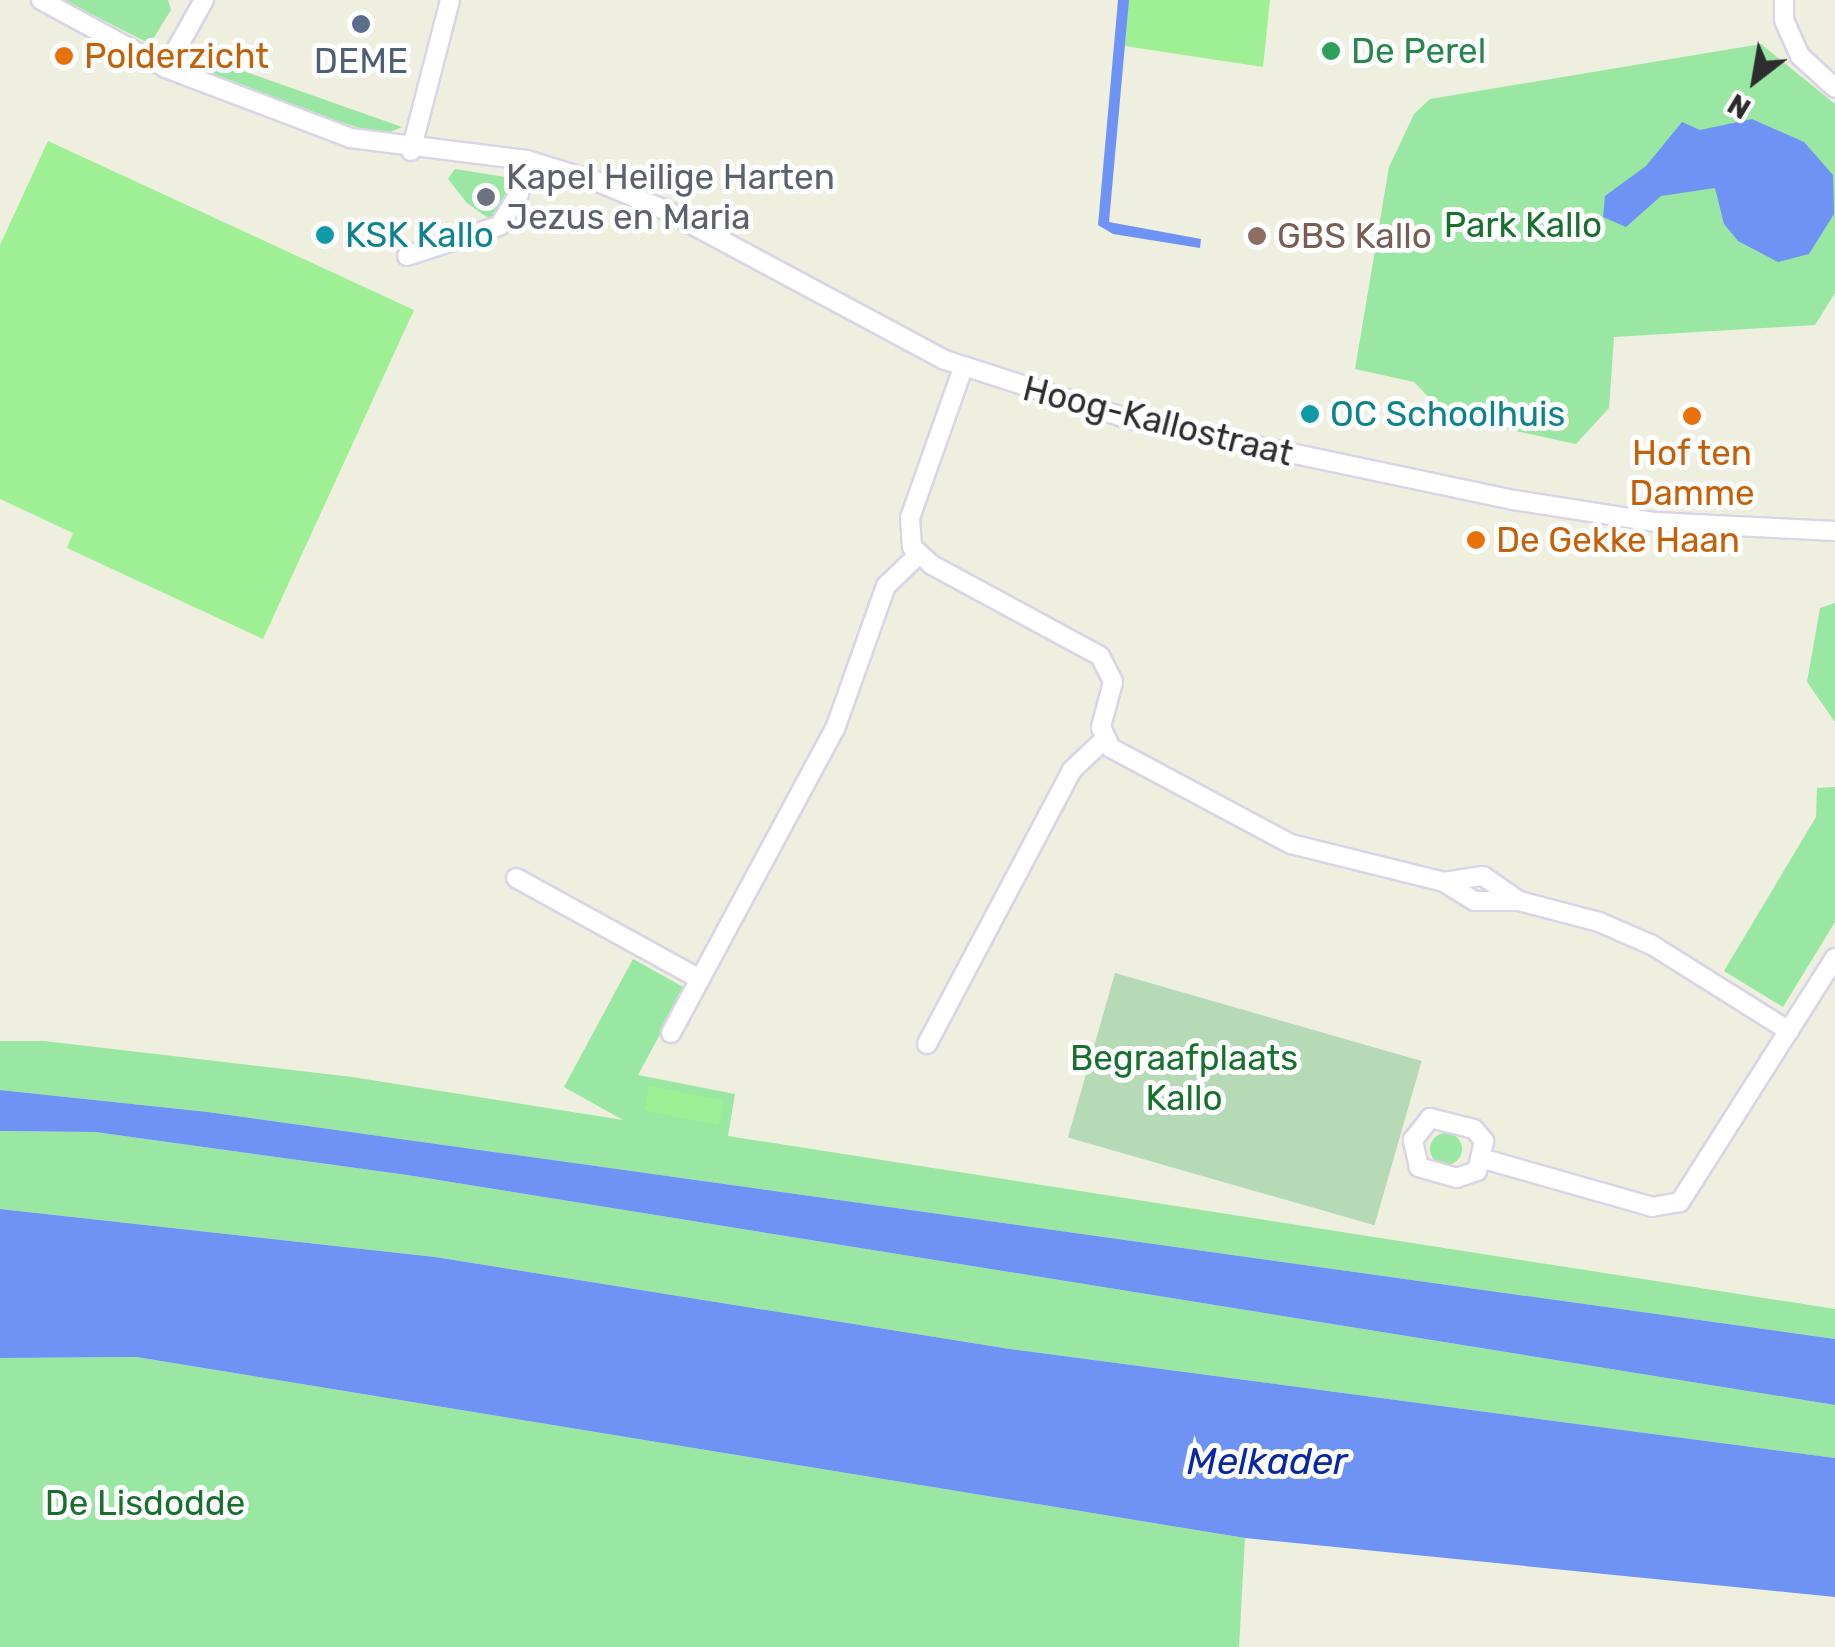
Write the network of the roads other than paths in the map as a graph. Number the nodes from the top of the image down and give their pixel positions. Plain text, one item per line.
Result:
1 (42, 0) edge
2 (204, 0) edge
3 (450, 0) edge
4 (1784, 0) edge
5 (166, 68) junction
6 (1835, 88) edge
7 (410, 150) junction
8 (527, 160) junction
9 (407, 256) dead end
10 (963, 368) junction
11 (1835, 531) edge
12 (918, 555) junction
13 (1105, 738) junction
14 (516, 878) dead end
15 (1835, 958) edge
16 (700, 979) junction
17 (1789, 1032) junction
18 (671, 1033) dead end
19 (927, 1044) dead end
20 (1484, 1159) dead end

1 - 5 street, Hoog-Kallostraat
2 - 5 street
3 - 7 street
4 - 6 street
5 - 7 street, Hoog-Kallostraat
7 - 8 street, Hoog-Kallostraat
8 - 9 street
8 - 10 street, Hoog-Kallostraat
10 - 11 street, Hoog-Kallostraat
10 - 12 street
12 - 13 street
12 - 16 street
13 - 17 street
13 - 19 street
14 - 16 street
15 - 17 street
16 - 18 street
17 - 20 street

